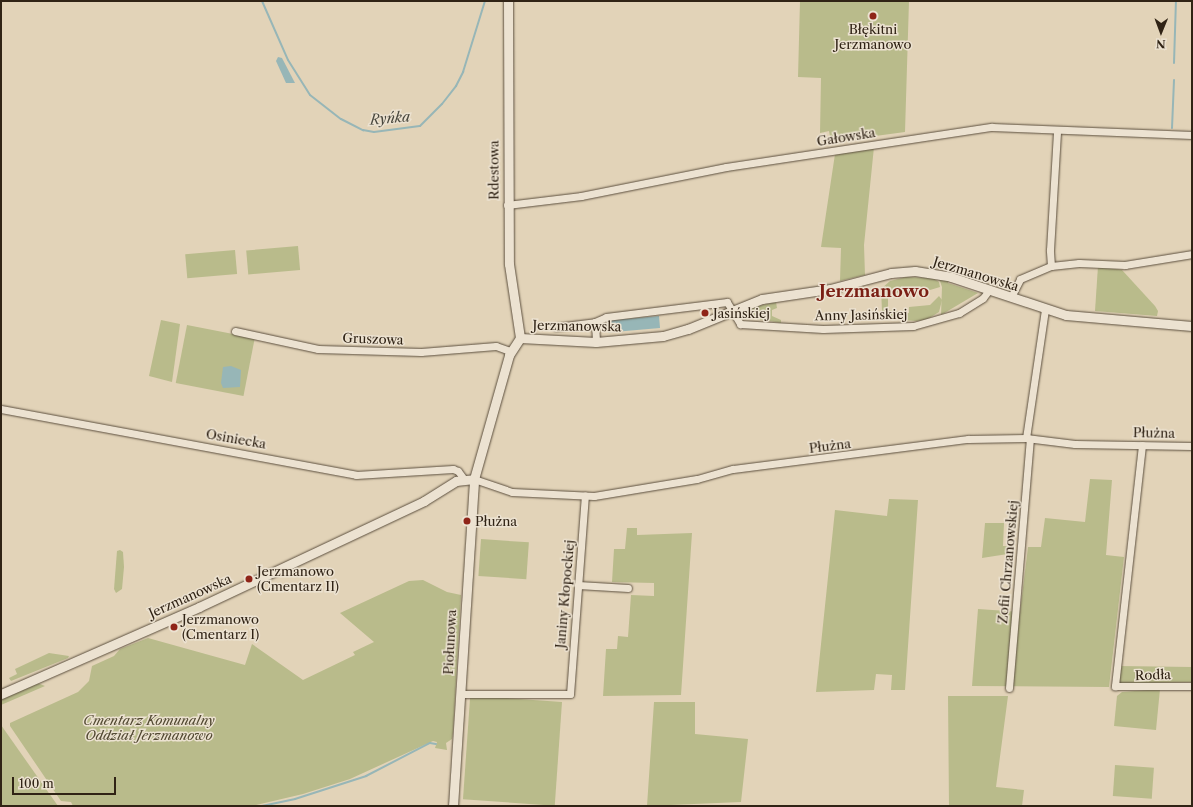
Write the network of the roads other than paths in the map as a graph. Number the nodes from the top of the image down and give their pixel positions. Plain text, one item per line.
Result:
1 (508, 1) edge
2 (1057, 130) junction
3 (1192, 135) edge
4 (507, 205) junction
5 (1192, 254) edge
6 (1051, 266) junction
7 (989, 290) junction
8 (1012, 297) junction
9 (1045, 308) junction
10 (731, 310) junction
11 (595, 322) junction
12 (1192, 326) edge
13 (556, 327) dead end
14 (235, 331) dead end
15 (520, 338) junction
16 (596, 342) junction
17 (510, 351) junction
18 (1, 410) edge
19 (1028, 438) junction
20 (1142, 445) junction
21 (1192, 446) edge
22 (463, 478) junction
23 (474, 480) junction
24 (585, 496) junction
25 (578, 585) junction
26 (628, 588) dead end
27 (1192, 686) edge
28 (1009, 688) dead end
29 (1, 694) edge
30 (460, 694) junction
31 (453, 806) edge

1 - 4 street, Rdestowa
2 - 3 street, Gałowska
2 - 4 street, Gałowska
2 - 6 street
4 - 15 street, Rdestowa
5 - 6 street
6 - 8 street
7 - 8 street, Jerzmanowska
7 - 10 street, Jerzmanowska
7 - 10 street, Anny Jasińskiej
8 - 9 street, Jerzmanowska
9 - 12 street, Jerzmanowska
9 - 19 street, Zofii Chrzanowskiej
10 - 11 street
10 - 16 street, Jerzmanowska
11 - 13 street
11 - 16 street
14 - 17 street, Gruszowa
15 - 16 street, Jerzmanowska
15 - 17 street, Jerzmanowska
17 - 23 street, Jerzmanowska
18 - 22 street, Osiniecka
19 - 20 street, Płużna
19 - 24 street, Płużna
19 - 28 street, Zofii Chrzanowskiej
20 - 21 street, Płużna
20 - 27 street, Rodła
22 - 23 street
22 - 29 street, Jerzmanowska
23 - 24 street, Płużna
23 - 30 street, Piołunowa
24 - 25 street, Janiny Kłopockiej
25 - 26 street
25 - 30 street, Janiny Kłopockiej
30 - 31 street, Piołunowa

